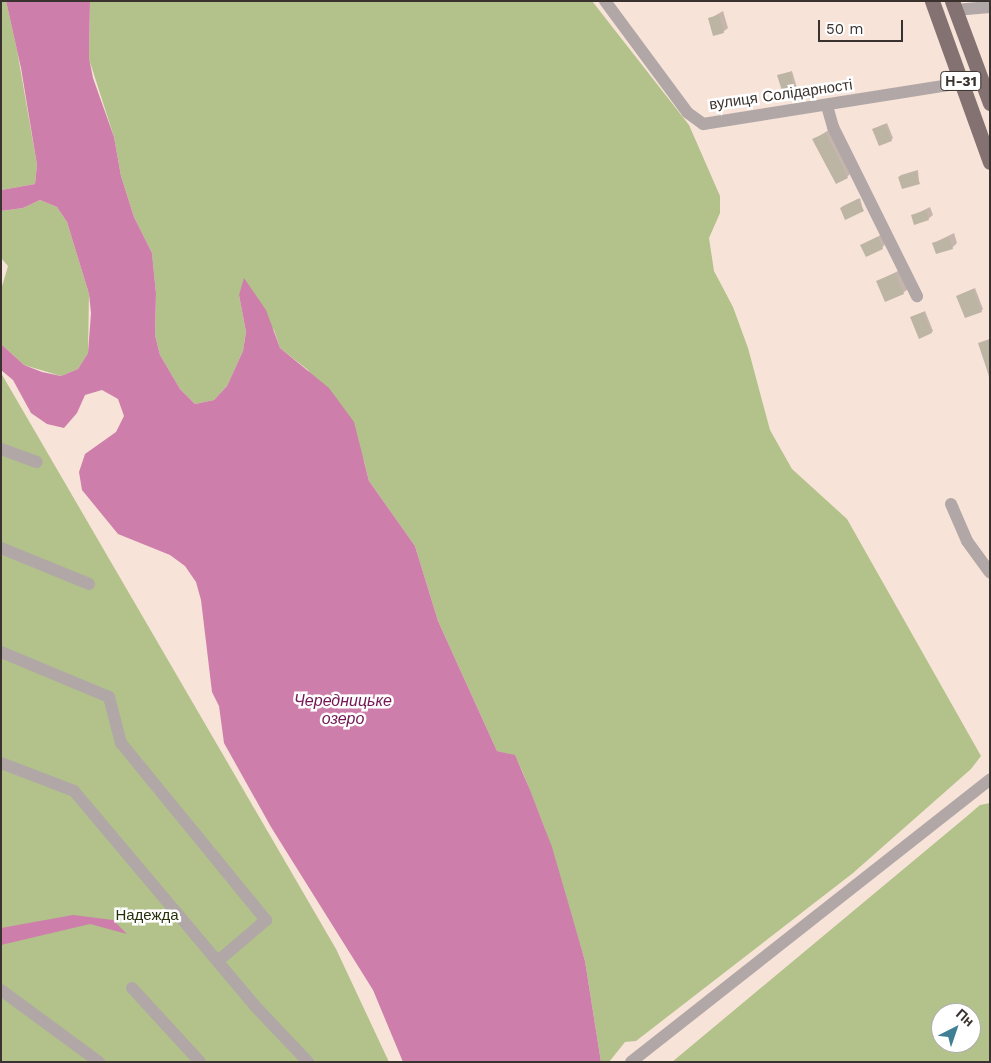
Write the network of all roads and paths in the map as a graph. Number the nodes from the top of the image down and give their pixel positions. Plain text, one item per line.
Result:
1 (605, 1) edge
2 (932, 1) edge
3 (954, 6) edge
4 (990, 7) edge
5 (961, 83) junction
6 (990, 102) edge
7 (827, 106) junction
8 (990, 162) edge
9 (917, 296) dead end
10 (1, 448) edge
11 (37, 462) dead end
12 (951, 504) dead end
13 (1, 548) edge
14 (990, 574) edge
15 (89, 584) dead end
16 (1, 652) edge
17 (1, 763) edge
18 (990, 780) edge
19 (218, 961) junction
20 (132, 988) dead end
21 (1, 990) edge
22 (99, 1062) edge
23 (200, 1062) edge
24 (308, 1062) edge
25 (631, 1062) edge

1 - 7 street, вулиця Солідарності
2 - 5 main road, Н-31
3 - 4 street
3 - 6 main road, Н-31
5 - 7 street, вулиця Солідарності
5 - 8 main road, Н-31
7 - 9 street
10 - 11 street
12 - 14 street
13 - 15 street
16 - 19 street
17 - 19 street
18 - 25 street
19 - 24 street
20 - 23 street
21 - 22 street

